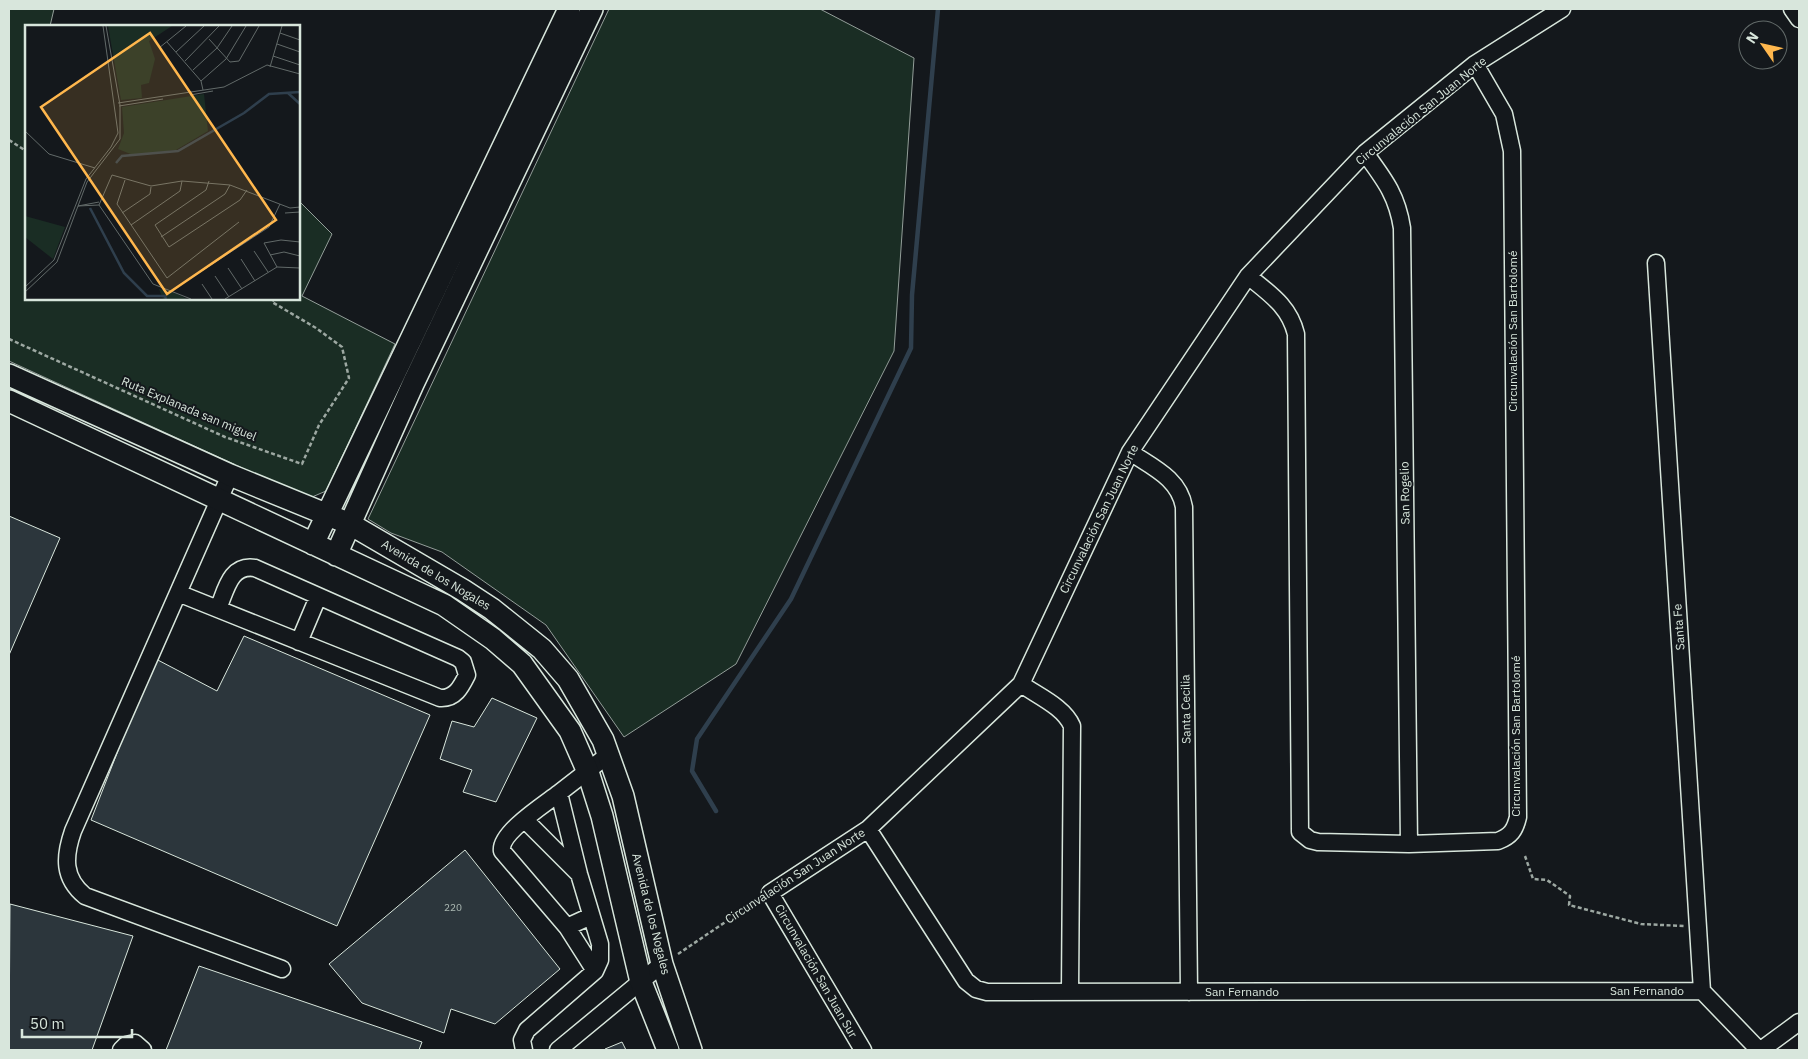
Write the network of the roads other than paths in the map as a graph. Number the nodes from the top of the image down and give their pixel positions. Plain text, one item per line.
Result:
1 (569, 9) edge
2 (592, 9) edge
3 (1562, 9) edge
4 (1792, 9) edge
5 (1799, 19) edge
6 (1475, 64) junction
7 (1365, 153) junction
8 (1656, 263) dead end
9 (1248, 276) junction
10 (9, 375) edge
11 (393, 375) junction
12 (413, 384) junction
13 (9, 401) edge
14 (1130, 452) junction
15 (230, 475) junction
16 (219, 498) junction
17 (326, 514) junction
18 (350, 524) junction
19 (313, 544) junction
20 (336, 555) junction
21 (178, 593) junction
22 (318, 596) junction
23 (218, 609) junction
24 (299, 642) junction
25 (1021, 684) junction
26 (608, 754) junction
27 (588, 772) junction
28 (559, 794) junction
29 (525, 820) junction
30 (868, 829) junction
31 (1408, 844) junction
32 (579, 874) junction
33 (770, 892) joint
34 (591, 916) junction
35 (567, 927) junction
36 (662, 964) junction
37 (282, 969) dead end
38 (595, 971) junction
39 (641, 982) junction
40 (1702, 991) junction
41 (1070, 992) junction
42 (1189, 992) junction
43 (1799, 1022) edge
44 (121, 1050) edge
45 (143, 1050) edge
46 (524, 1050) edge
47 (558, 1050) edge
48 (668, 1050) edge
49 (691, 1050) edge
50 (863, 1050) edge
51 (1760, 1050) edge

1 - 11 main road
2 - 12 main road
3 - 6 street, Circunvalación San Juan Norte
4 - 5 street
6 - 7 street, Circunvalación San Juan Norte
6 - 31 street, Circunvalación San Bartolomé
7 - 9 street, Circunvalación San Juan Norte
7 - 31 street, San Rogelio
8 - 40 street, Santa Fe
9 - 14 street, Circunvalación San Juan Norte
9 - 31 street, Circunvalación San Bartolomé
10 - 15 main road, Avenida de los Nogales
11 - 12 main road
11 - 17 main road
12 - 18 main road
13 - 16 main road, Avenida de los Nogales
14 - 25 street, Circunvalación San Juan Norte
14 - 42 street, Santa Cecilia
15 - 16 street
15 - 17 main road, Avenida de los Nogales
16 - 19 main road, Avenida de los Nogales
16 - 21 street
17 - 18 main road, Avenida de los Nogales
17 - 19 main road
18 - 20 main road
18 - 26 main road, Avenida de los Nogales
19 - 20 main road, Avenida de los Nogales
20 - 27 main road, Avenida de los Nogales
21 - 23 street
21 - 37 street
22 - 23 street
22 - 24 street
22 - 24 street
23 - 24 street
25 - 30 street, Circunvalación San Juan Norte
25 - 41 street
26 - 27 street
26 - 36 main road, Avenida de los Nogales
27 - 28 street
27 - 39 main road, Avenida de los Nogales
28 - 29 street
28 - 32 street
29 - 32 street
29 - 35 street
30 - 33 street, Circunvalación San Juan Norte
30 - 41 street, San Fernando
32 - 34 street
33 - 50 street, Circunvalación San Juan Sur
34 - 35 street
34 - 38 street
35 - 38 street
36 - 39 street
36 - 49 main road, Avenida de los Nogales
38 - 46 street
39 - 47 street
39 - 48 main road, Avenida de los Nogales
40 - 42 street, San Fernando
40 - 51 street
41 - 42 street, San Fernando
43 - 51 street
44 - 45 street

